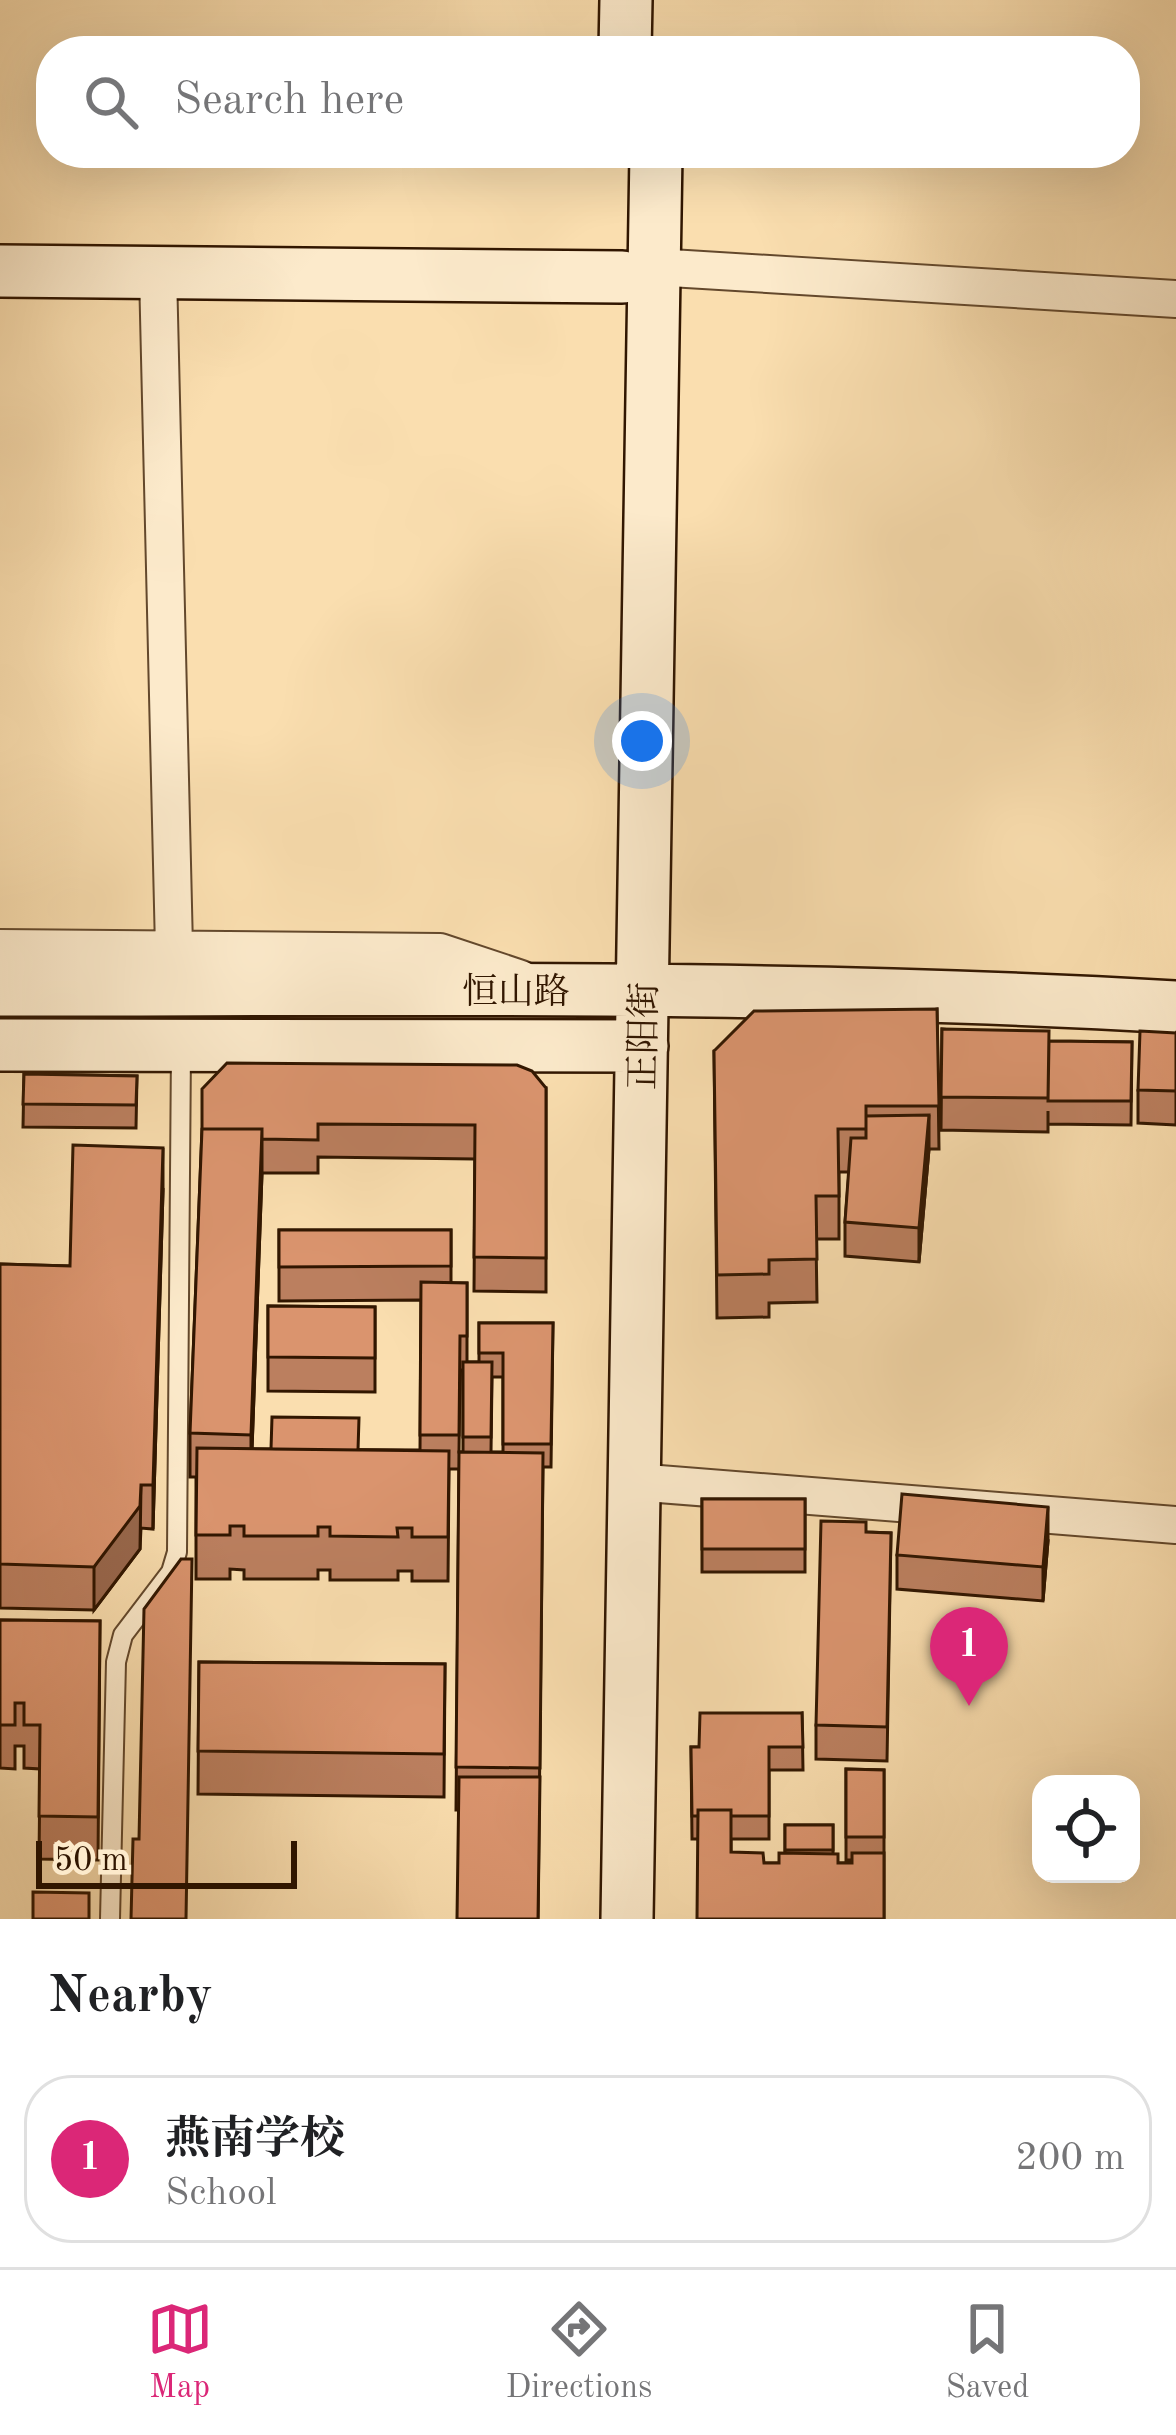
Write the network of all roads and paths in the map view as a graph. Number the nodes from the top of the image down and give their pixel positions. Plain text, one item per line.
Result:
1 (626, 0) edge
2 (658, 0) edge
3 (626, 36) edge
4 (657, 36) edge
5 (626, 168) edge
6 (654, 168) edge
7 (0, 271) edge
8 (638, 272) junction
9 (158, 273) junction
10 (1176, 299) edge
11 (0, 948) edge
12 (174, 970) junction
13 (0, 990) edge
14 (627, 990) junction
15 (1176, 1007) edge
16 (0, 1045) edge
17 (181, 1045) junction
18 (626, 1046) junction
19 (634, 1482) junction
20 (1176, 1526) edge
21 (110, 1919) edge
22 (596, 1919) edge
23 (627, 1919) edge

1 - 3 main road
2 - 4 main road
5 - 8 main road, 正阳街
6 - 8 main road, 正阳街
7 - 9 main road
8 - 9 main road
8 - 10 street
8 - 14 main road, 正阳街
9 - 12 street
11 - 12 street
12 - 13 main road, 恒山路
12 - 14 main road, 恒山路
14 - 15 main road, 恒山路
14 - 18 main road, 正阳街
16 - 17 main road, 恒山路
17 - 18 main road, 恒山路
17 - 21 lane
18 - 19 main road, 正阳街
18 - 22 main road, 正阳街
19 - 20 street
19 - 23 main road, 正阳街

